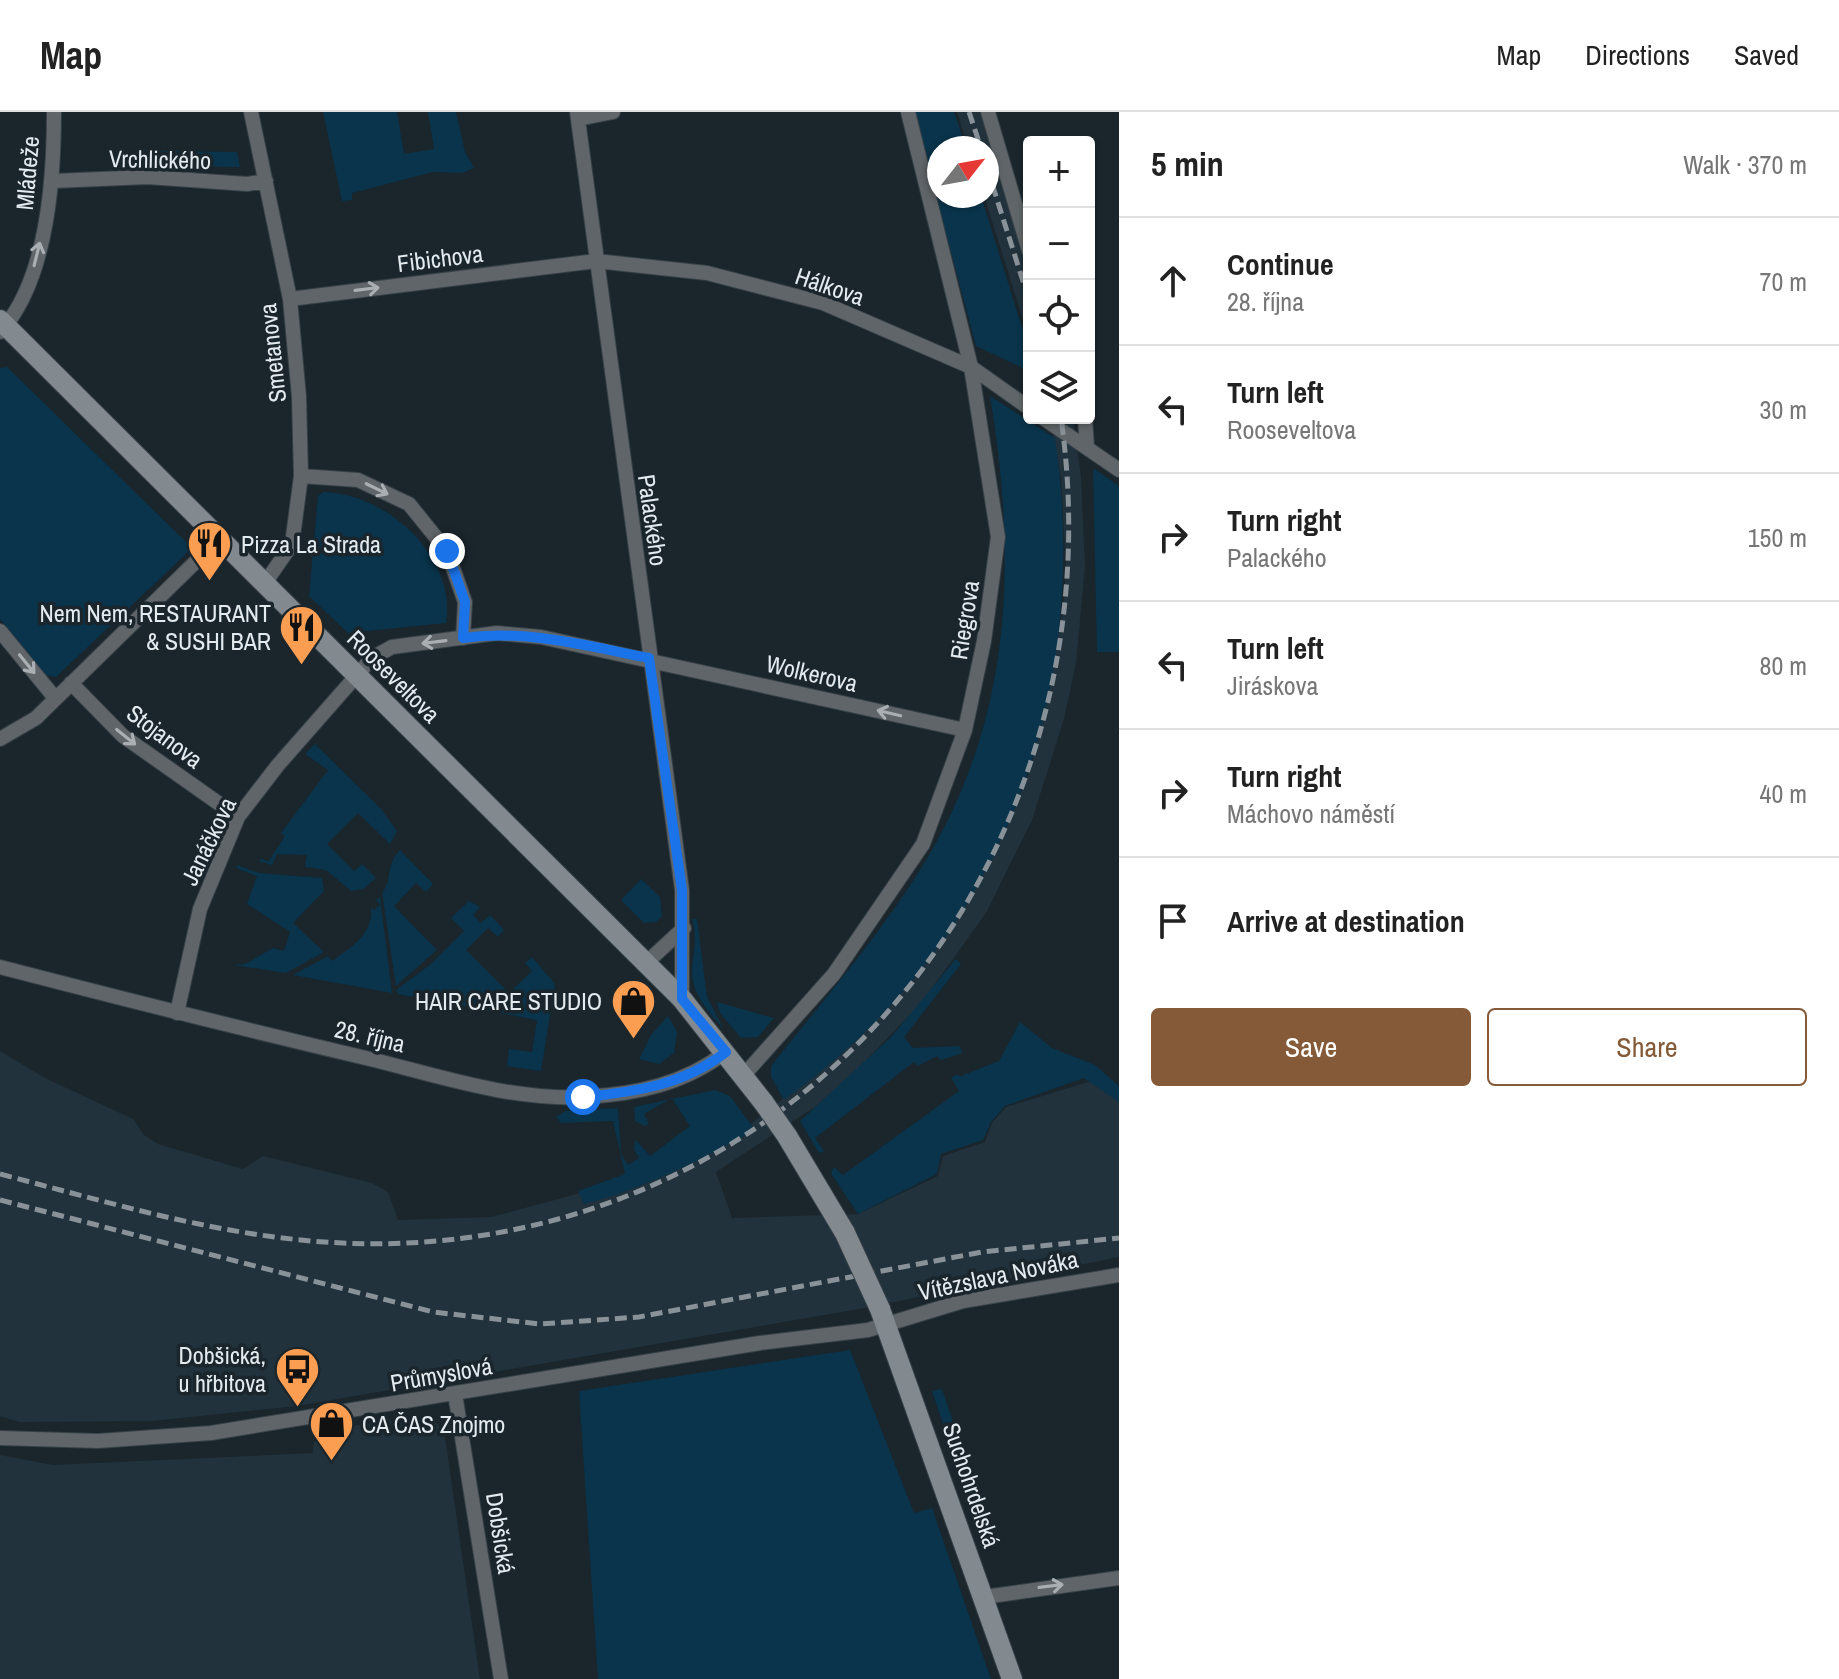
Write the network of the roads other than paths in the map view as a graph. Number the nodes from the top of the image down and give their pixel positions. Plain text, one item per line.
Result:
1 (54, 112) edge
2 (251, 112) edge
3 (613, 112) edge
4 (908, 112) edge
5 (988, 112) edge
6 (577, 115) edge
7 (53, 181) junction
8 (266, 181) junction
9 (1023, 231) edge
10 (596, 261) junction
11 (290, 299) junction
12 (2, 326) edge
13 (971, 367) junction
14 (1023, 404) edge
15 (1052, 424) edge
16 (1085, 424) edge
17 (1087, 447) junction
18 (1119, 470) edge
19 (301, 476) junction
20 (221, 537) junction
21 (265, 583) junction
22 (0, 631) edge
23 (463, 638) junction
24 (649, 658) junction
25 (357, 676) junction
26 (71, 683) junction
27 (55, 698) junction
28 (965, 730) junction
29 (0, 739) edge
30 (238, 817) junction
31 (684, 928) junction
32 (645, 964) junction
33 (0, 967) edge
34 (682, 999) junction
35 (177, 1013) junction
36 (726, 1052) junction
37 (744, 1075) junction
38 (845, 1233) joint
39 (1119, 1275) edge
40 (883, 1316) junction
41 (455, 1394) junction
42 (0, 1438) edge
43 (1119, 1578) edge
44 (984, 1597) junction
45 (501, 1679) edge
46 (1012, 1679) edge

1 - 7 street, Mládeže
2 - 8 street, Smetanova
3 - 6 street, Palackého
4 - 13 street, Riegrova
5 - 9 street
6 - 10 street, Palackého
7 - 8 street, Vrchlického
12 -> 7 street, Mládeže
8 - 11 street, Smetanova
11 -> 10 street, Fibichova
10 - 13 street, Hálkova
10 - 24 street, Palackého
11 - 19 street, Smetanova
12 - 20 main road, Rooseveltova
13 - 14 street, Hálkova
13 - 28 street, Riegrova
15 - 17 street
16 - 17 street
17 - 18 street
19 - 21 street, Smetanova
19 -> 23 street
20 - 21 main road, Rooseveltova
20 - 26 street
21 - 25 main road, Rooseveltova
22 -> 27 street
23 - 24 street, Wolkerova
23 -> 25 street, Janáčkova
28 -> 24 street, Wolkerova
24 - 31 street, Palackého
25 - 30 street, Janáčkova
25 - 32 main road, Rooseveltova
26 - 27 street
26 -> 30 street, Stojanova
27 - 29 street
28 - 37 street, Riegrova
30 - 35 street, Janáčkova
31 - 32 street
31 - 34 street, Palackého
32 - 34 main road, Rooseveltova
33 - 35 street, 28. října
34 - 36 main road, Rooseveltova
35 - 36 street, 28. října
36 - 37 main road, Rooseveltova
37 - 38 main road, Rooseveltova, bridge
38 - 40 main road, Suchohrdelská, bridge
39 - 40 street, Vítězslava Nováka
40 - 41 street, Průmyslová
40 - 44 main road, Suchohrdelská
41 - 42 street, Průmyslová
41 - 45 street, Dobšická
44 -> 43 street
44 - 46 main road, Suchohrdelská

